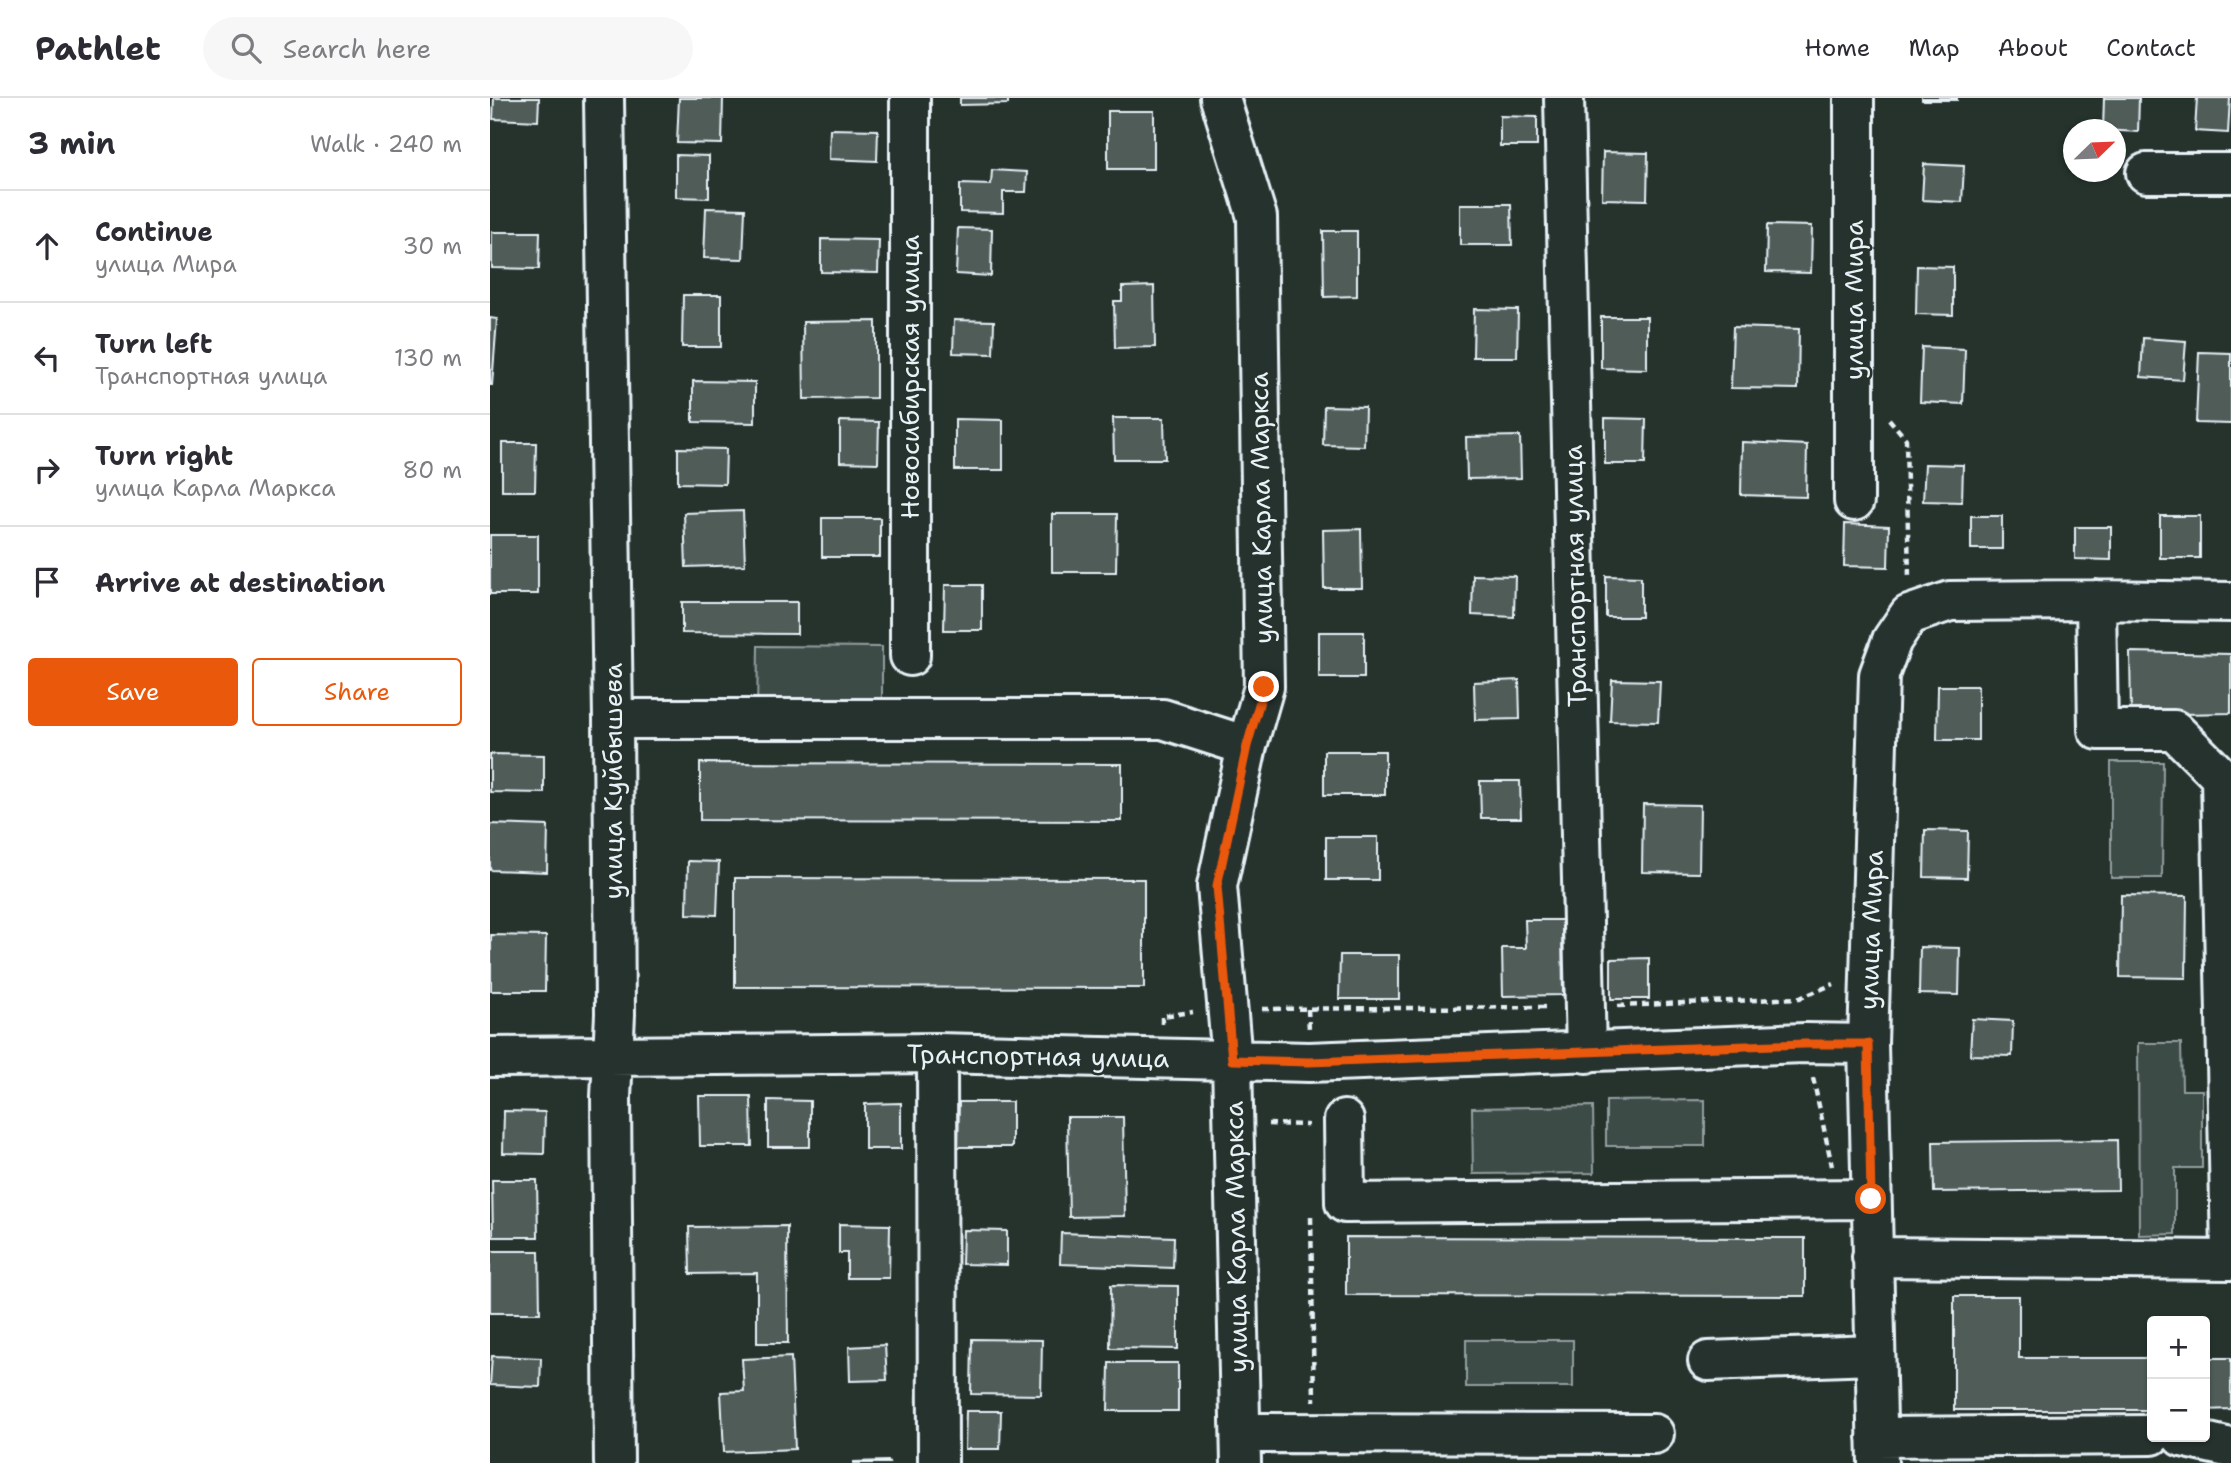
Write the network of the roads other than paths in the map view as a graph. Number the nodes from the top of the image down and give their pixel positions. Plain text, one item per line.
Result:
1 (604, 98) edge
2 (909, 98) edge
3 (1220, 98) edge
4 (1564, 98) edge
5 (1854, 98) edge
6 (2146, 173) dead end
7 (2231, 173) edge
8 (1854, 501) dead end
9 (2096, 600) junction
10 (2231, 602) edge
11 (911, 656) dead end
12 (613, 719) junction
13 (1247, 746) junction
14 (1868, 1044) junction
15 (937, 1053) junction
16 (1586, 1053) junction
17 (613, 1055) junction
18 (490, 1057) edge
19 (1232, 1060) junction
20 (1344, 1119) dead end
21 (1871, 1199) junction
22 (2231, 1253) edge
23 (1872, 1257) junction
24 (2231, 1260) edge
25 (1874, 1355) junction
26 (1708, 1362) dead end
27 (1654, 1434) dead end
28 (2147, 1436) edge
29 (2204, 1442) edge
30 (1241, 1448) edge
31 (2231, 1448) edge
32 (1877, 1450) edge
33 (614, 1463) edge
34 (938, 1463) edge

1 - 12 street, улица Куйбышева
2 - 11 street, Новосибирская улица
3 - 13 street, улица Карла Маркса
4 - 16 street, Транспортная улица
5 - 8 street, улица Мира
6 - 7 street
9 - 10 street
9 - 14 street, улица Мира
9 - 22 street
12 - 13 street
12 - 17 street, улица Куйбышева
13 - 19 street, улица Карла Маркса
14 - 16 street, Транспортная улица
14 - 21 street, улица Мира
15 - 17 street, Транспортная улица
15 - 19 street, Транспортная улица
15 - 34 street
16 - 19 street, Транспортная улица
17 - 18 street, Транспортная улица
17 - 33 street, улица Куйбышева
19 - 30 street, улица Карла Маркса
20 - 21 street
21 - 23 street, улица Мира
23 - 24 street
23 - 25 street, улица Мира
25 - 26 street
25 - 32 street, улица Мира
27 - 30 street
28 - 32 street
29 - 31 street

